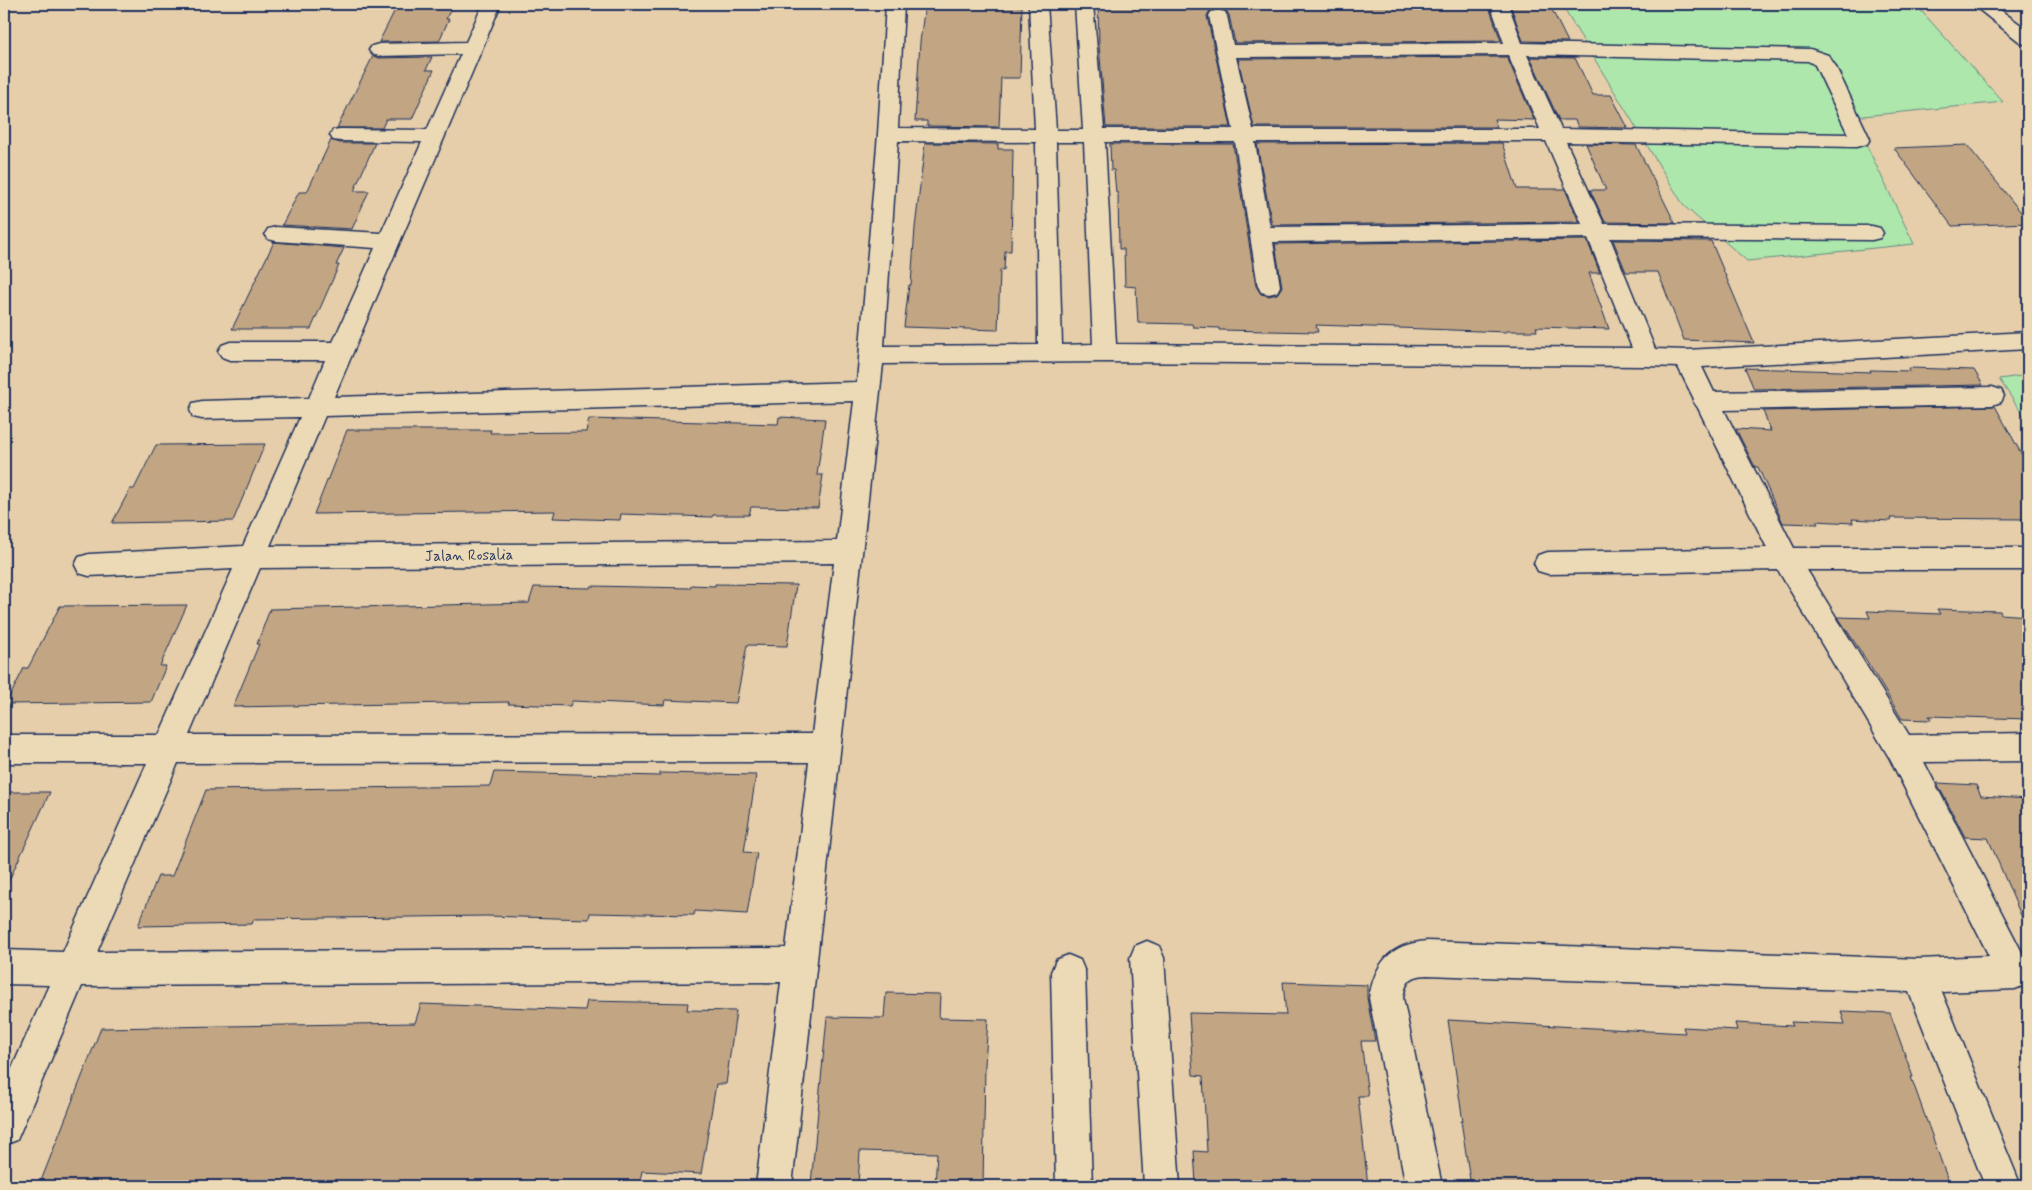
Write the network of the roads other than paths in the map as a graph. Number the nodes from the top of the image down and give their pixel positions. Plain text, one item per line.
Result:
1 (492, 4) edge
2 (894, 4) edge
3 (1038, 4) edge
4 (1084, 4) edge
5 (1499, 4) edge
6 (1981, 4) edge
7 (1218, 16) dead end
8 (2028, 39) edge
9 (472, 48) junction
10 (379, 50) dead end
11 (1515, 50) junction
12 (1225, 51) junction
13 (888, 134) junction
14 (340, 135) dead end
15 (1244, 135) junction
16 (1553, 135) junction
17 (434, 136) junction
18 (1046, 136) junction
19 (1094, 136) junction
20 (1596, 231) junction
21 (1872, 233) dead end
22 (276, 234) dead end
23 (1260, 234) junction
24 (388, 240) junction
25 (1268, 286) dead end
26 (2028, 340) edge
27 (230, 351) dead end
28 (340, 351) junction
29 (1105, 353) junction
30 (1050, 354) junction
31 (872, 355) junction
32 (1647, 357) junction
33 (1686, 359) junction
34 (868, 391) junction
35 (1992, 396) dead end
36 (1705, 401) junction
37 (317, 405) junction
38 (202, 410) dead end
39 (849, 552) junction
40 (251, 557) junction
41 (1786, 559) junction
42 (2028, 559) edge
43 (1548, 562) dead end
44 (89, 565) dead end
45 (2028, 747) edge
46 (826, 748) junction
47 (4, 749) edge
48 (168, 749) junction
49 (1901, 749) junction
50 (1147, 958) dead end
51 (801, 965) junction
52 (4, 967) edge
53 (72, 969) junction
54 (1068, 972) dead end
55 (2022, 972) edge
56 (1919, 976) junction
57 (4, 1127) edge
58 (774, 1186) edge
59 (1074, 1186) edge
60 (1162, 1186) edge
61 (1424, 1186) edge
62 (2003, 1186) edge

1 - 9 street
2 - 13 street
3 - 18 street
4 - 19 street
5 - 11 street
6 - 8 street
7 - 12 street
9 - 10 street
9 - 17 street
11 - 12 street
11 - 16 street
11 - 16 street
12 - 15 street
13 - 18 street
13 - 31 street
14 - 17 street
15 - 16 street
15 - 19 street
15 - 23 street
16 - 20 street
17 - 24 street
18 - 19 street
18 - 30 street
19 - 29 street
20 - 21 street
20 - 23 street
20 - 32 street
22 - 24 street
23 - 25 street
24 - 28 street
26 - 33 street
27 - 28 street
28 - 37 street
29 - 30 street
29 - 32 street
30 - 31 street
31 - 34 street
32 - 33 street
33 - 36 street
34 - 37 street
34 - 39 street
35 - 36 street
36 - 41 street
37 - 38 street
37 - 40 street
39 - 40 street, Jalan Rosalia
39 - 46 street
40 - 44 street, Jalan Rosalia
40 - 48 street
41 - 42 street
41 - 43 street
41 - 49 street
45 - 49 street
46 - 48 street
46 - 51 street
47 - 48 street
48 - 53 street
49 - 55 street
50 - 60 street
51 - 53 street
51 - 58 street
52 - 53 street
53 - 57 street
54 - 59 street
55 - 56 street
56 - 61 street
56 - 62 street

